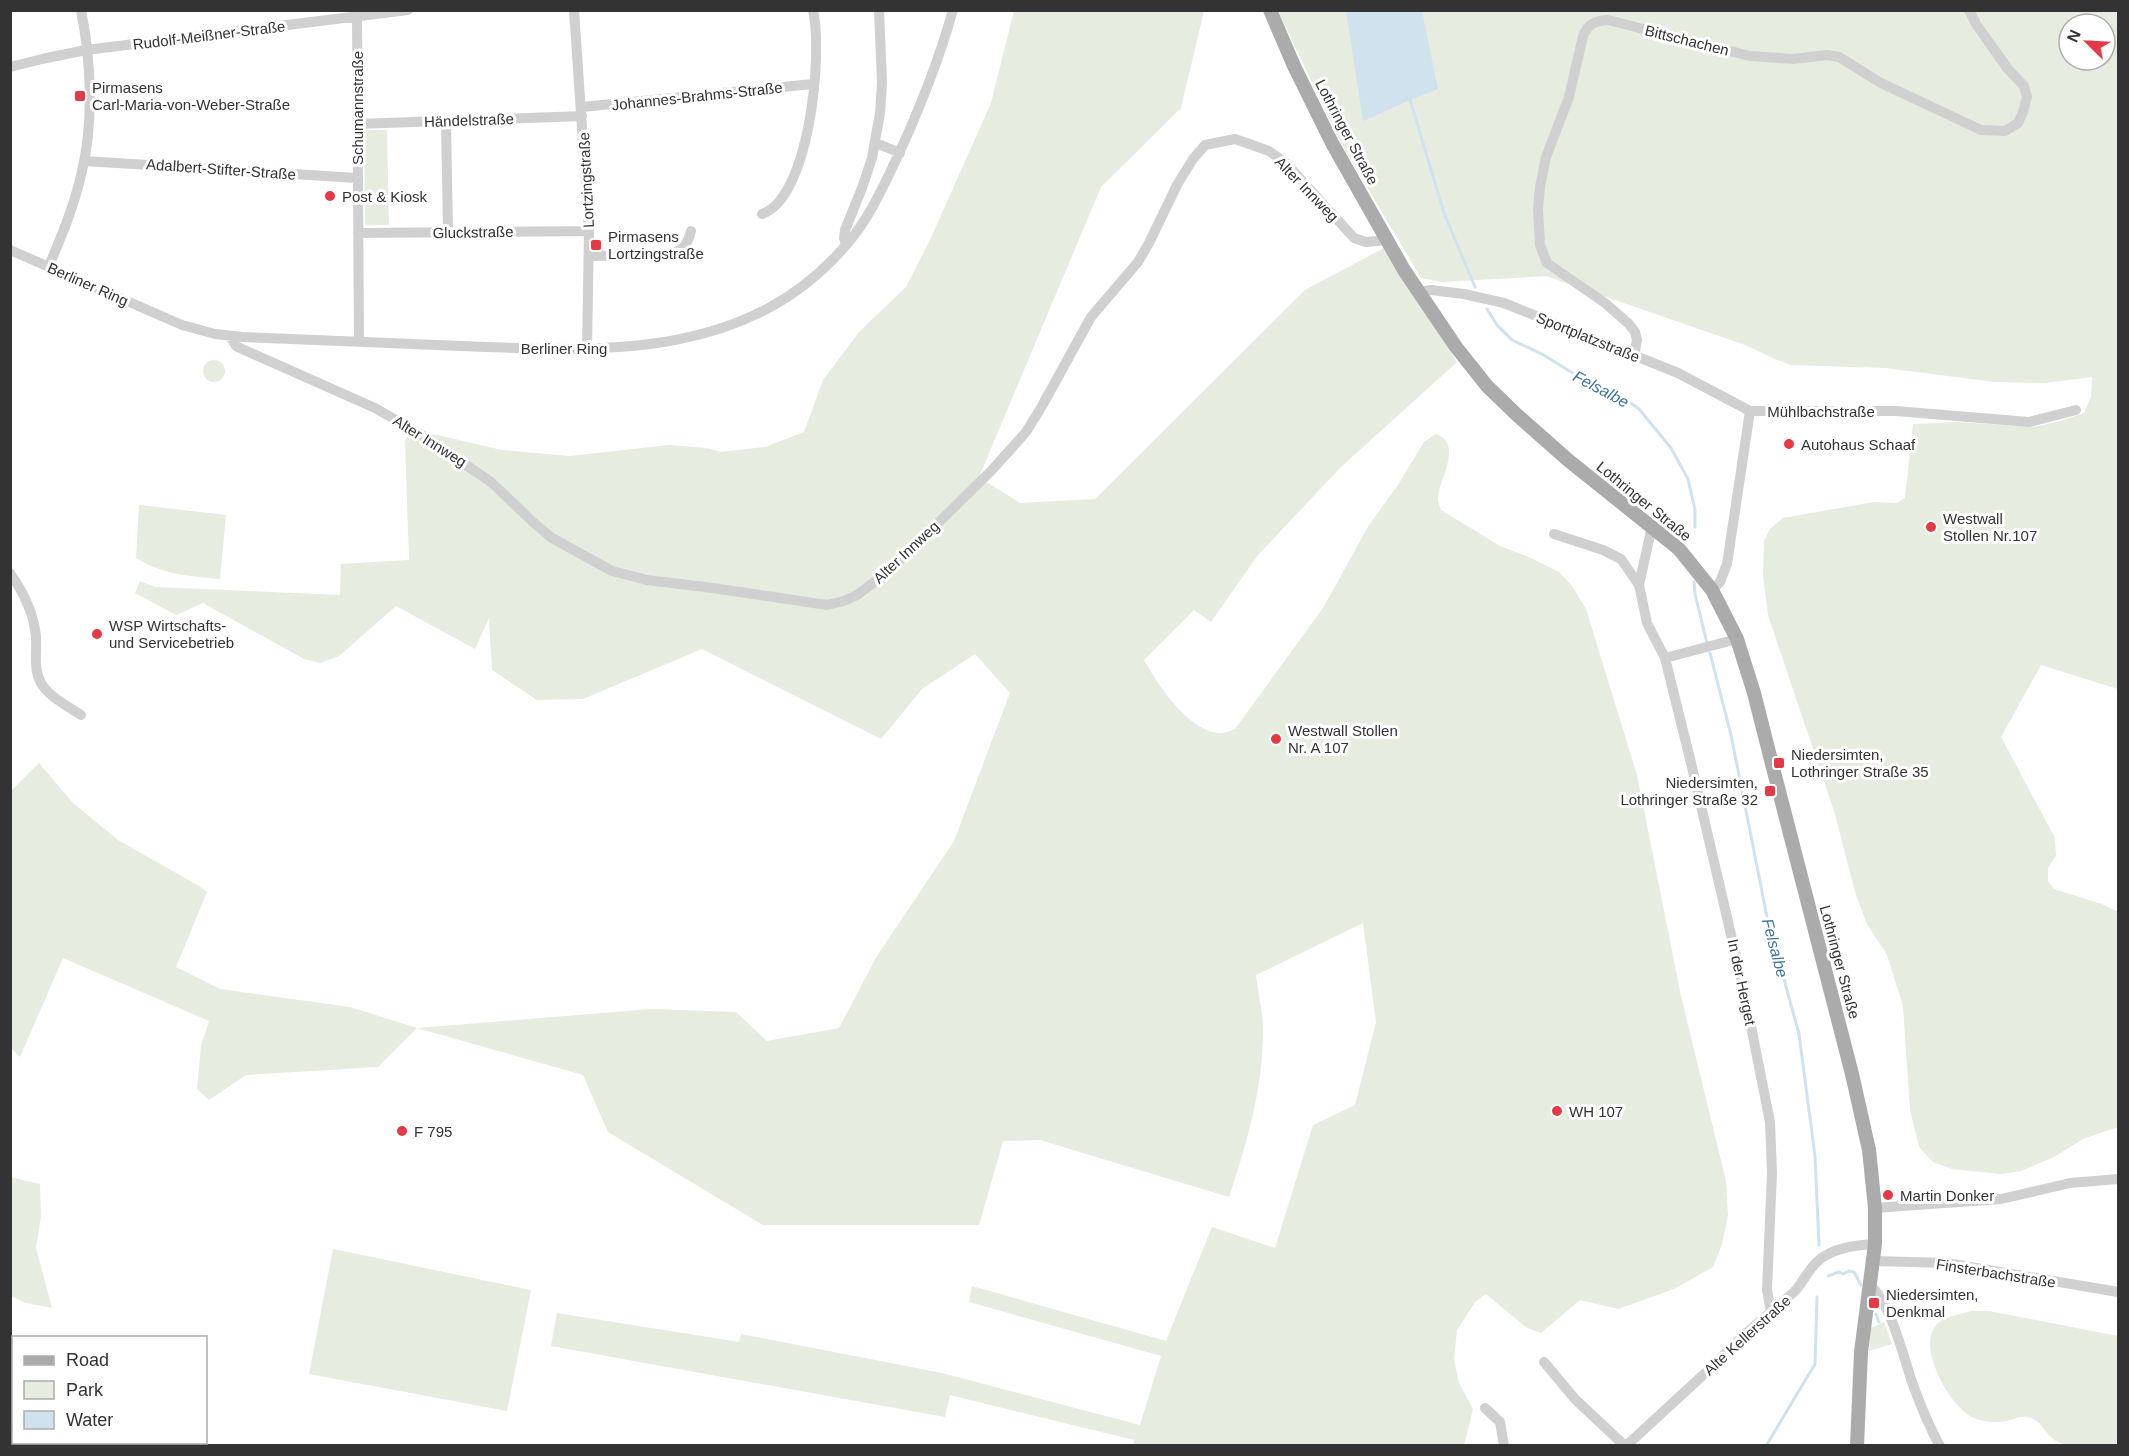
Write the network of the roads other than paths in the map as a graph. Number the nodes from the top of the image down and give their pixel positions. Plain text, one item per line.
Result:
1 (81, 10) edge
2 (408, 10) edge
3 (573, 10) edge
4 (813, 10) edge
5 (879, 10) edge
6 (953, 10) edge
7 (1270, 10) edge
8 (1969, 10) edge
9 (357, 18) junction
10 (86, 50) junction
11 (10, 67) edge
12 (813, 84) junction
13 (582, 112) junction
14 (446, 122) junction
15 (357, 124) junction
16 (876, 143) junction
17 (900, 153) junction
18 (85, 160) junction
19 (357, 178) junction
20 (762, 214) dead end
21 (589, 231) junction
22 (691, 231) dead end
23 (448, 232) junction
24 (358, 233) junction
25 (1387, 240) junction
26 (846, 245) junction
27 (10, 250) edge
28 (588, 256) junction
29 (49, 266) junction
30 (1418, 292) junction
31 (230, 336) junction
32 (359, 342) junction
33 (587, 349) junction
34 (1634, 356) junction
35 (2076, 410) dead end
36 (1750, 411) junction
37 (1652, 526) junction
38 (1554, 534) dead end
39 (10, 573) edge
40 (1639, 585) junction
41 (1712, 590) junction
42 (1737, 639) junction
43 (1665, 658) junction
44 (81, 715) dead end
45 (2118, 1179) edge
46 (1875, 1208) junction
47 (1875, 1244) junction
48 (1874, 1261) junction
49 (1870, 1285) junction
50 (2118, 1292) edge
51 (1771, 1312) junction
52 (1544, 1362) dead end
53 (1485, 1408) dead end
54 (1504, 1446) edge
55 (1625, 1446) edge
56 (1857, 1446) edge
57 (1940, 1446) edge

1 - 10 street
2 - 9 street, Rudolf-Meißner-Straße
3 - 13 street, Lortzingstraße
4 - 12 street
5 - 16 street
6 - 17 street, Berliner Ring
7 - 25 main road, Lothringer Straße
8 - 34 street, Bittschachen
9 - 10 street, Rudolf-Meißner-Straße
9 - 15 street, Schumannstraße
10 - 11 street, Rudolf-Meißner-Straße
10 - 18 street
12 - 13 street, Johannes-Brahms-Straße
12 - 20 street
13 - 14 street, Händelstraße
13 - 21 street, Lortzingstraße
14 - 15 street, Händelstraße
14 - 23 street
15 - 19 street, Schumannstraße
16 - 17 street
16 - 26 street
17 - 26 street, Berliner Ring
18 - 19 street, Adalbert-Stifter-Straße
18 - 29 street
19 - 24 street, Schumannstraße
21 - 23 street, Gluckstraße
21 - 28 street, Lortzingstraße
22 - 28 street
23 - 24 street, Gluckstraße
24 - 32 street, Schumannstraße
25 - 30 main road, Lothringer Straße
25 - 31 street, Alter Innweg
26 - 33 street, Berliner Ring
27 - 29 street, Berliner Ring
28 - 33 street, Lortzingstraße
29 - 31 street, Berliner Ring
30 - 34 street, Sportplatzstraße
30 - 37 main road, Lothringer Straße
31 - 32 street, Berliner Ring
32 - 33 street, Berliner Ring
34 - 36 street, Sportplatzstraße
35 - 36 street, Mühlbachstraße
36 - 41 street, Mühlbachstraße
37 - 40 street, In der Herget
37 - 41 main road, Lothringer Straße
38 - 40 street, In der Herget
39 - 44 street
40 - 43 street, In der Herget
41 - 42 main road, Lothringer Straße
42 - 43 street
42 - 46 main road, Lothringer Straße
43 - 51 street, In der Herget
45 - 46 street
46 - 47 main road, Lothringer Straße
47 - 48 main road, Lothringer Straße
47 - 51 street, Alte Kellerstraße
48 - 49 main road, Lothringer Straße
48 - 50 street, Finsterbachstraße
49 - 56 main road, Lothringer Straße
49 - 57 street
51 - 55 street, Alte Kellerstraße
52 - 55 street
53 - 54 street

